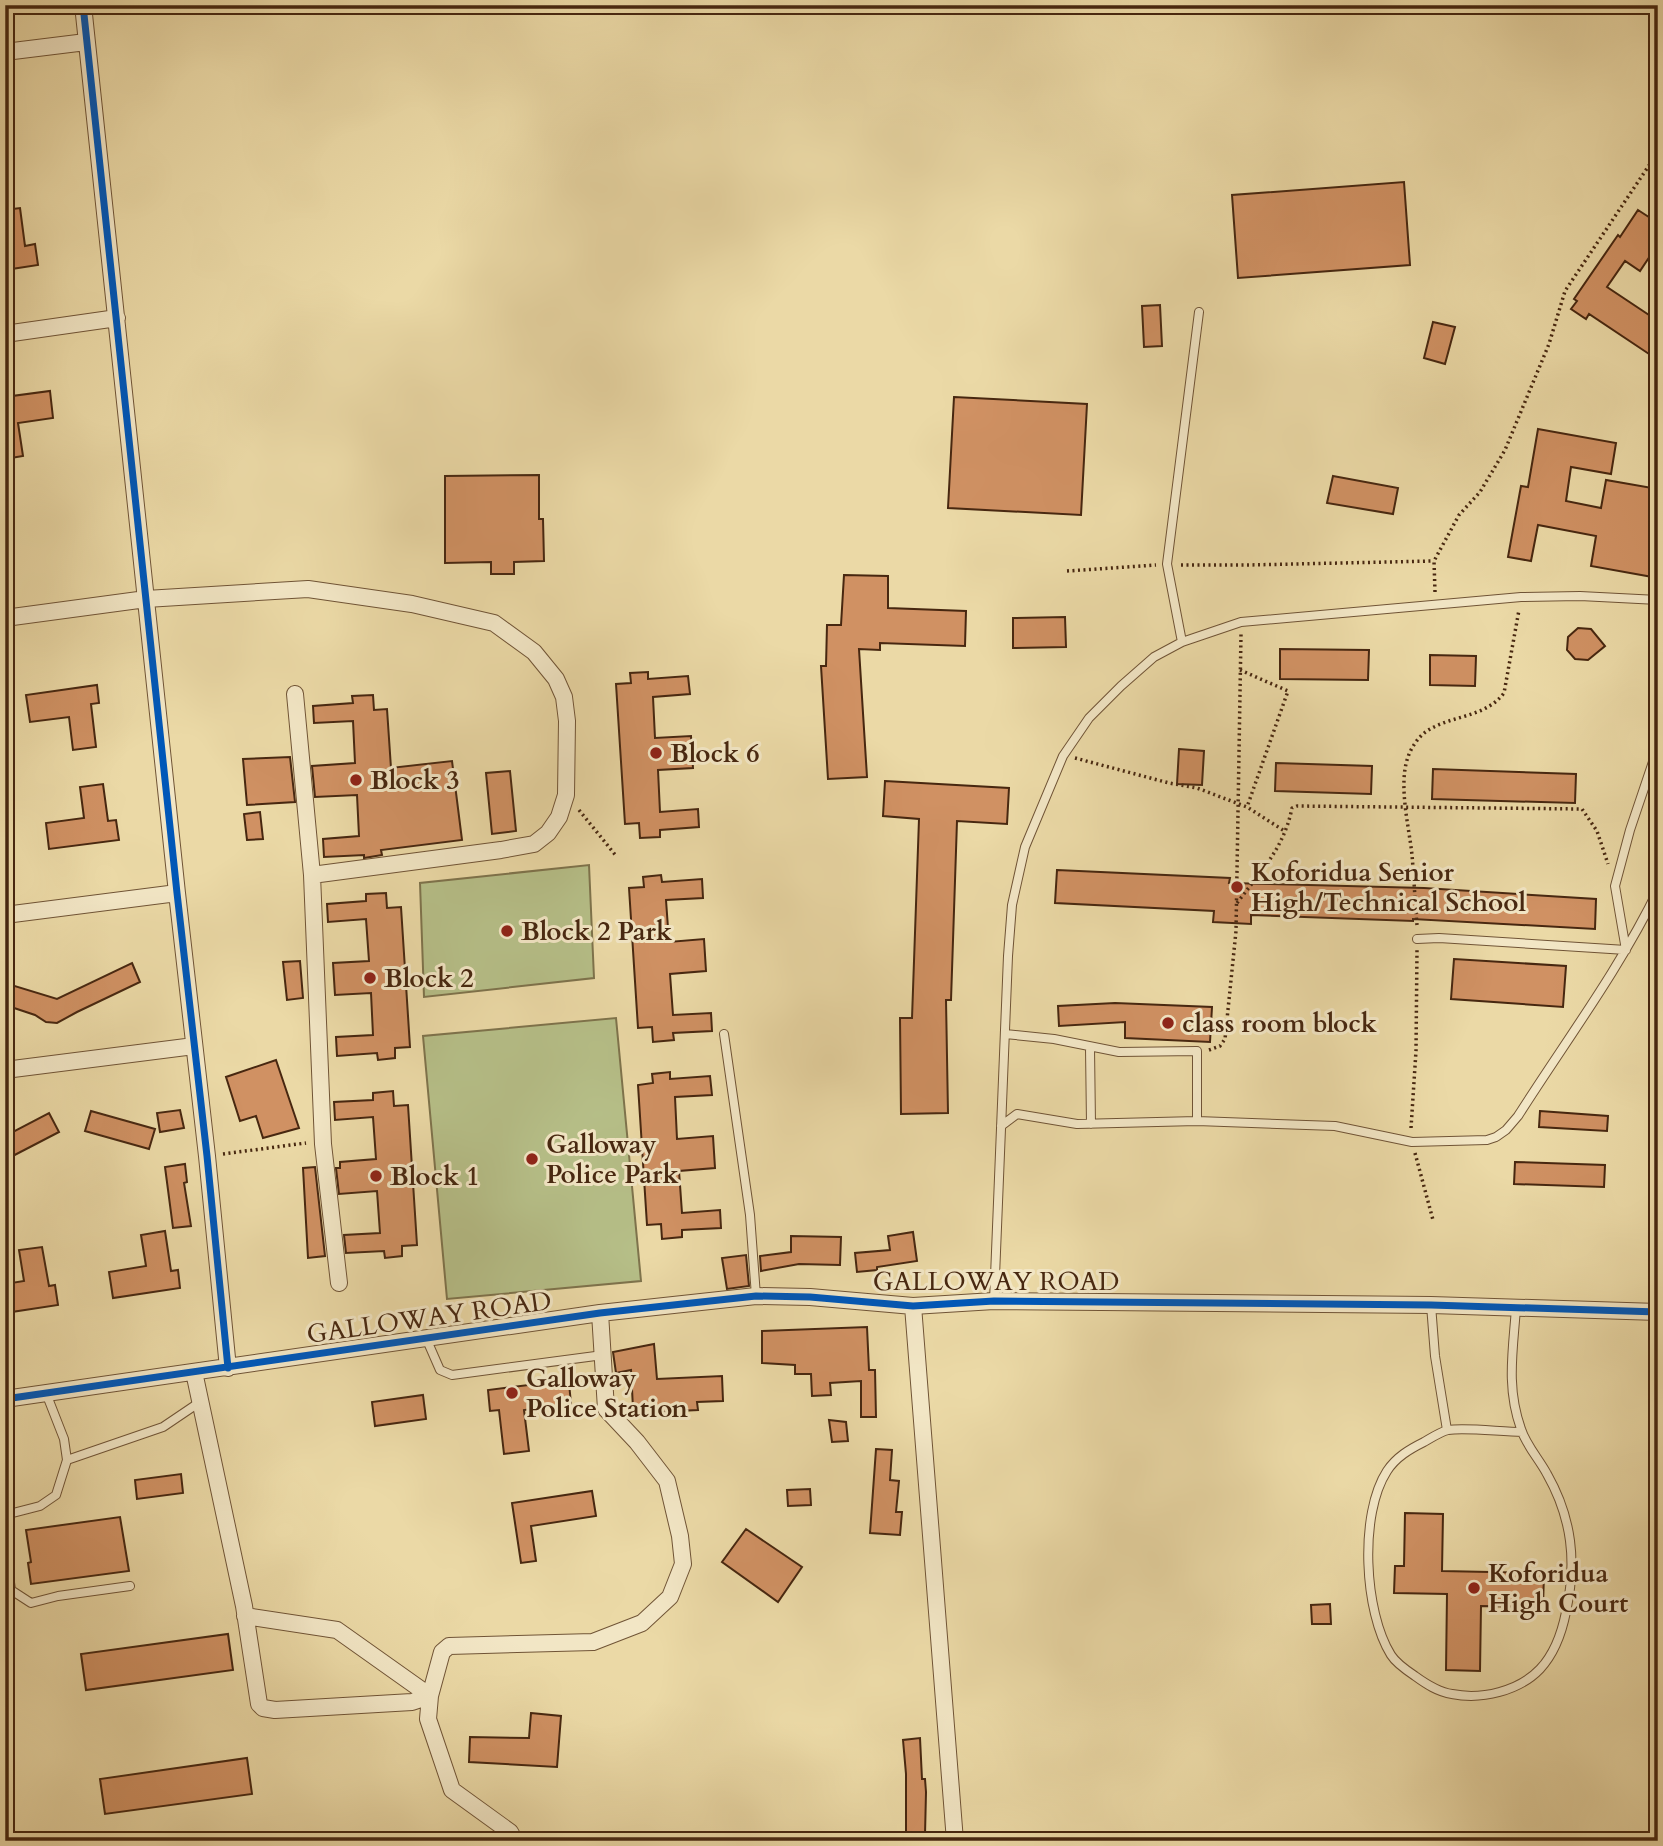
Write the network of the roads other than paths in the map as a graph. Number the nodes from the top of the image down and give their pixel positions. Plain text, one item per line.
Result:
1 (83, 5) edge
2 (86, 43) junction
3 (5, 52) edge
4 (1199, 312) dead end
5 (117, 318) junction
6 (5, 334) edge
7 (146, 599) junction
8 (1658, 600) edge
9 (5, 618) edge
10 (1181, 642) junction
11 (295, 694) dead end
12 (1658, 747) edge
13 (312, 875) junction
14 (177, 893) junction
15 (1657, 896) edge
16 (5, 915) edge
17 (1418, 939) road end
18 (1626, 950) junction
19 (724, 1034) dead end
20 (1005, 1034) junction
21 (194, 1046) junction
22 (1090, 1048) junction
23 (5, 1070) edge
24 (1197, 1121) junction
25 (1091, 1124) junction
26 (1000, 1126) junction
27 (339, 1283) dead end
28 (756, 1296) junction
29 (994, 1301) junction
30 (1431, 1305) junction
31 (913, 1306) junction
32 (1516, 1308) junction
33 (1658, 1312) edge
34 (600, 1313) junction
35 (426, 1338) junction
36 (603, 1355) junction
37 (228, 1368) junction
38 (194, 1372) junction
39 (46, 1393) junction
40 (5, 1399) edge
41 (200, 1402) junction
42 (1447, 1430) junction
43 (1522, 1432) junction
44 (67, 1460) junction
45 (5, 1515) edge
46 (5, 1545) edge
47 (130, 1586) dead end
48 (246, 1616) junction
49 (430, 1696) junction
50 (515, 1841) edge
51 (955, 1841) edge

1 - 2 street
2 - 3 street
2 - 5 street
4 - 10 lane
5 - 6 street
5 - 7 street
7 - 9 street
7 - 13 street
7 - 14 street
8 - 10 lane
10 - 20 lane
11 - 13 street
12 - 18 lane
13 - 27 street
14 - 16 street
14 - 21 street
15 - 18 lane
17 - 18 lane
18 - 24 lane
19 - 28 lane
20 - 22 lane
20 - 26 lane
21 - 23 street
21 - 37 street
22 - 24 lane
22 - 25 lane
24 - 25 lane
25 - 26 lane
26 - 29 lane
28 - 31 street, GALLOWAY ROAD
28 - 34 street, GALLOWAY ROAD
29 - 30 street, GALLOWAY ROAD
29 - 31 street, GALLOWAY ROAD
30 - 32 street, GALLOWAY ROAD
30 - 42 lane
31 - 51 street
32 - 33 street, GALLOWAY ROAD
32 - 43 lane
34 - 35 street, GALLOWAY ROAD
34 - 36 street
35 - 36 lane
35 - 37 street, GALLOWAY ROAD
36 - 49 street
37 - 38 street, GALLOWAY ROAD
38 - 39 street, GALLOWAY ROAD
38 - 41 street
39 - 40 street, GALLOWAY ROAD
39 - 44 lane
41 - 44 lane
41 - 48 street
42 - 43 lane
42 - 43 lane
44 - 45 lane
46 - 47 lane
48 - 49 street
48 - 49 street
49 - 50 street

